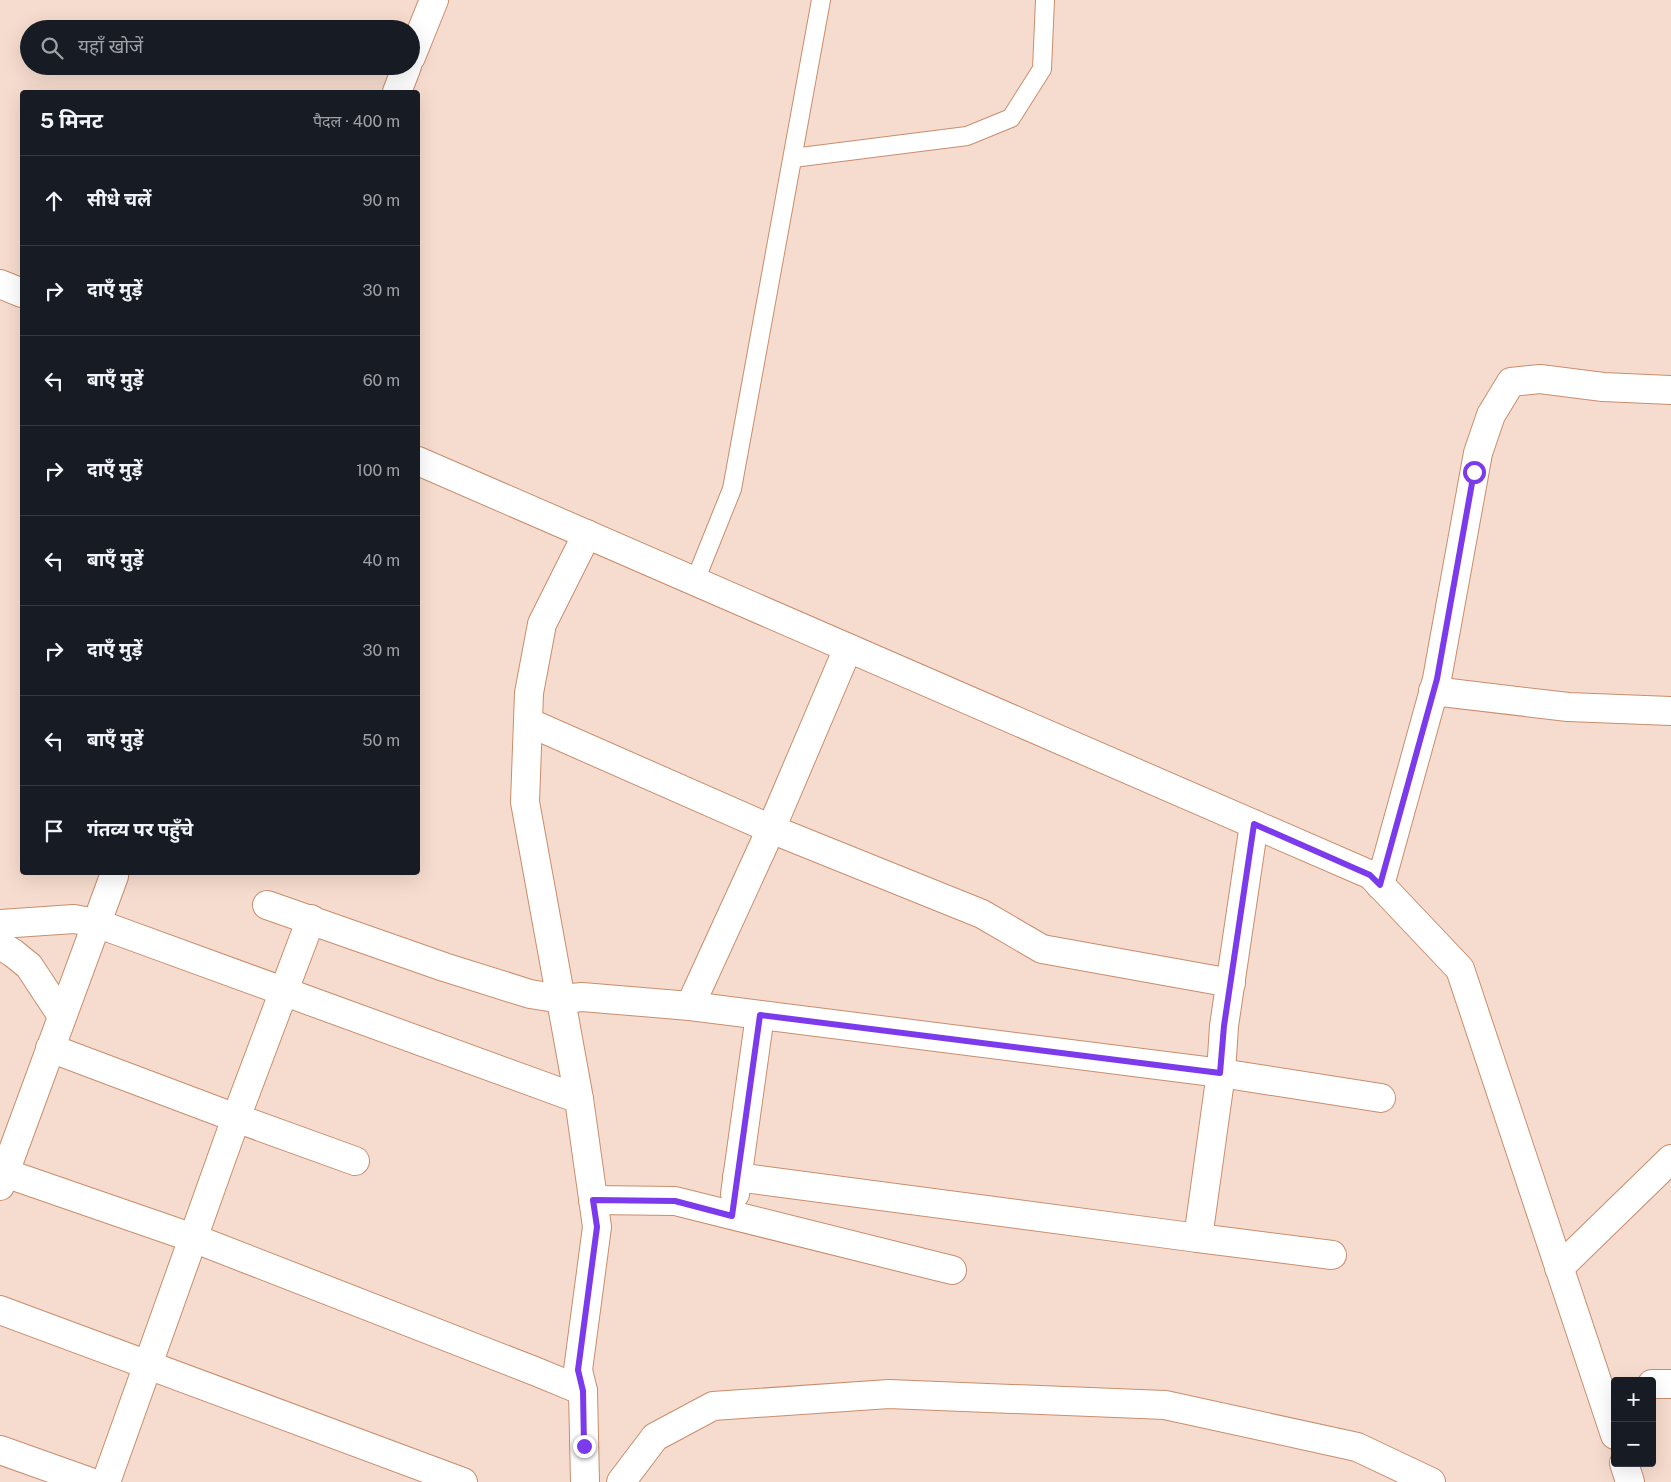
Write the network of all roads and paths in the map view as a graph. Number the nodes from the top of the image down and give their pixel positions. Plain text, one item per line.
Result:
1 (434, 0) edge
2 (822, 0) edge
3 (1045, 0) edge
4 (420, 35) edge
5 (404, 75) edge
6 (398, 90) edge
7 (793, 158) junction
8 (0, 284) edge
9 (20, 292) edge
10 (1671, 390) edge
11 (420, 462) edge
12 (586, 534) junction
13 (695, 581) junction
14 (848, 648) junction
15 (1434, 691) junction
16 (1671, 711) edge
17 (528, 722) junction
18 (1254, 824) junction
19 (771, 830) junction
20 (114, 876) dead end
21 (1380, 885) junction
22 (267, 905) dead end
23 (311, 920) junction
24 (96, 923) junction
25 (0, 924) edge
26 (0, 945) edge
27 (1231, 983) junction
28 (283, 992) junction
29 (562, 999) junction
30 (690, 1006) junction
31 (760, 1015) junction
32 (62, 1016) junction
33 (50, 1048) junction
34 (1220, 1073) junction
35 (1382, 1098) dead end
36 (579, 1099) junction
37 (236, 1118) junction
38 (1671, 1159) edge
39 (355, 1161) dead end
40 (737, 1177) junction
41 (2, 1180) edge
42 (593, 1200) junction
43 (732, 1216) junction
44 (193, 1238) junction
45 (1198, 1238) junction
46 (1332, 1255) dead end
47 (1559, 1268) junction
48 (952, 1270) dead end
49 (0, 1310) edge
50 (148, 1364) junction
51 (1606, 1384) edge
52 (1656, 1384) edge
53 (1671, 1384) edge
54 (583, 1391) junction
55 (1613, 1422) edge
56 (0, 1450) edge
57 (1625, 1467) edge
58 (90, 1482) edge
59 (106, 1482) edge
60 (463, 1482) edge
61 (585, 1482) edge
62 (621, 1482) edge
63 (1431, 1482) edge
64 (1630, 1482) edge

1 - 4 street
2 - 7 lane
3 - 7 lane
5 - 6 street
7 - 13 lane
8 - 9 street
10 - 15 street
11 - 12 street
12 - 13 street
12 - 17 street
13 - 14 street
14 - 18 street
14 - 19 street
15 - 16 street
15 - 21 street
17 - 19 street
17 - 29 street
18 - 21 street
18 - 27 street
19 - 27 street
19 - 30 street
20 - 24 street
21 - 47 street
22 - 23 street
23 - 28 street
23 - 29 street
24 - 25 street
24 - 28 street
24 - 32 street
26 - 32 street
27 - 34 street
28 - 36 street
28 - 37 street
29 - 30 street
29 - 36 street
30 - 31 street
31 - 34 street
31 - 40 street
32 - 33 street
33 - 37 street
33 - 41 street
34 - 35 street
34 - 45 street
36 - 42 street
37 - 39 street
37 - 44 street
38 - 47 street
40 - 43 street
40 - 45 street
41 - 44 street
42 - 43 street
42 - 54 street
43 - 48 street
44 - 50 street
44 - 54 street
45 - 46 street
47 - 51 street
49 - 50 street
50 - 59 street
50 - 60 street
51 - 55 street
52 - 53 street
54 - 61 street
56 - 58 street
57 - 64 street
62 - 63 street

